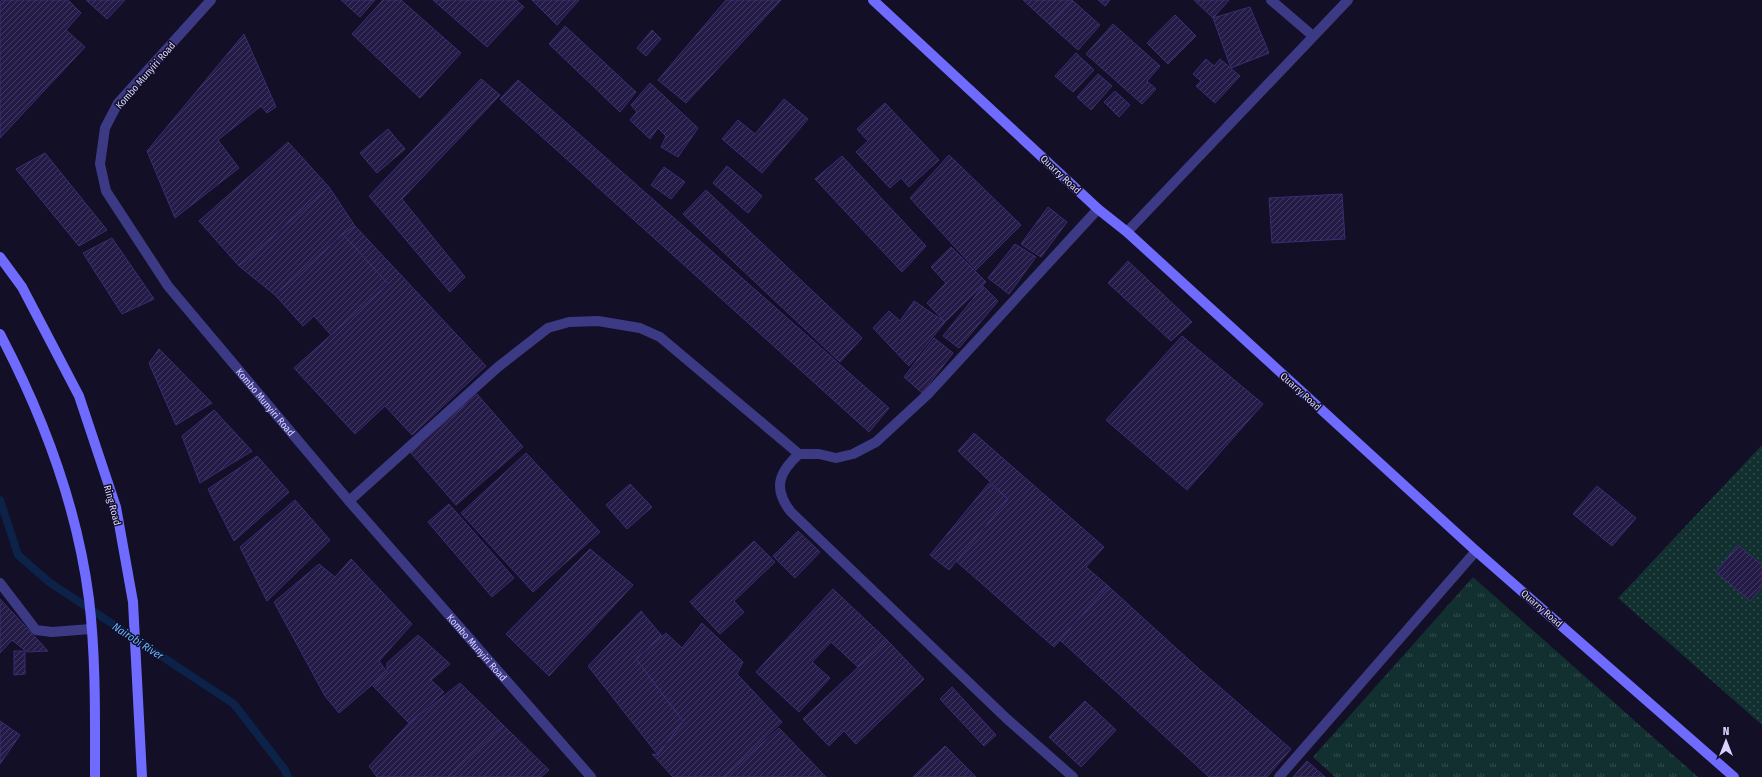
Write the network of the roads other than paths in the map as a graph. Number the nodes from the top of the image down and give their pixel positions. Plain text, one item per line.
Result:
1 (211, 0) edge
2 (873, 0) edge
3 (1271, 0) edge
4 (1348, 0) edge
5 (1313, 36) junction
6 (1098, 209) junction
7 (1127, 232) junction
8 (0, 257) edge
9 (0, 334) edge
10 (799, 454) junction
11 (350, 501) junction
12 (1476, 551) junction
13 (0, 583) edge
14 (91, 628) junction
15 (95, 777) edge
16 (142, 777) edge
17 (591, 777) edge
18 (1073, 777) edge
19 (1279, 777) edge
20 (1734, 777) edge

1 - 11 street, Kombo Munyiri Road
2 - 6 main road, Quarry Road
3 - 5 street
4 - 5 street
5 - 7 street
6 - 7 main road, Quarry Road
6 - 10 street
7 - 12 main road, Quarry Road
8 - 16 main road, Ring Road
9 - 14 main road
10 - 11 street
10 - 18 street
11 - 17 street, Kombo Munyiri Road
12 - 19 street
12 - 20 main road, Quarry Road
13 - 14 street
14 - 15 main road

